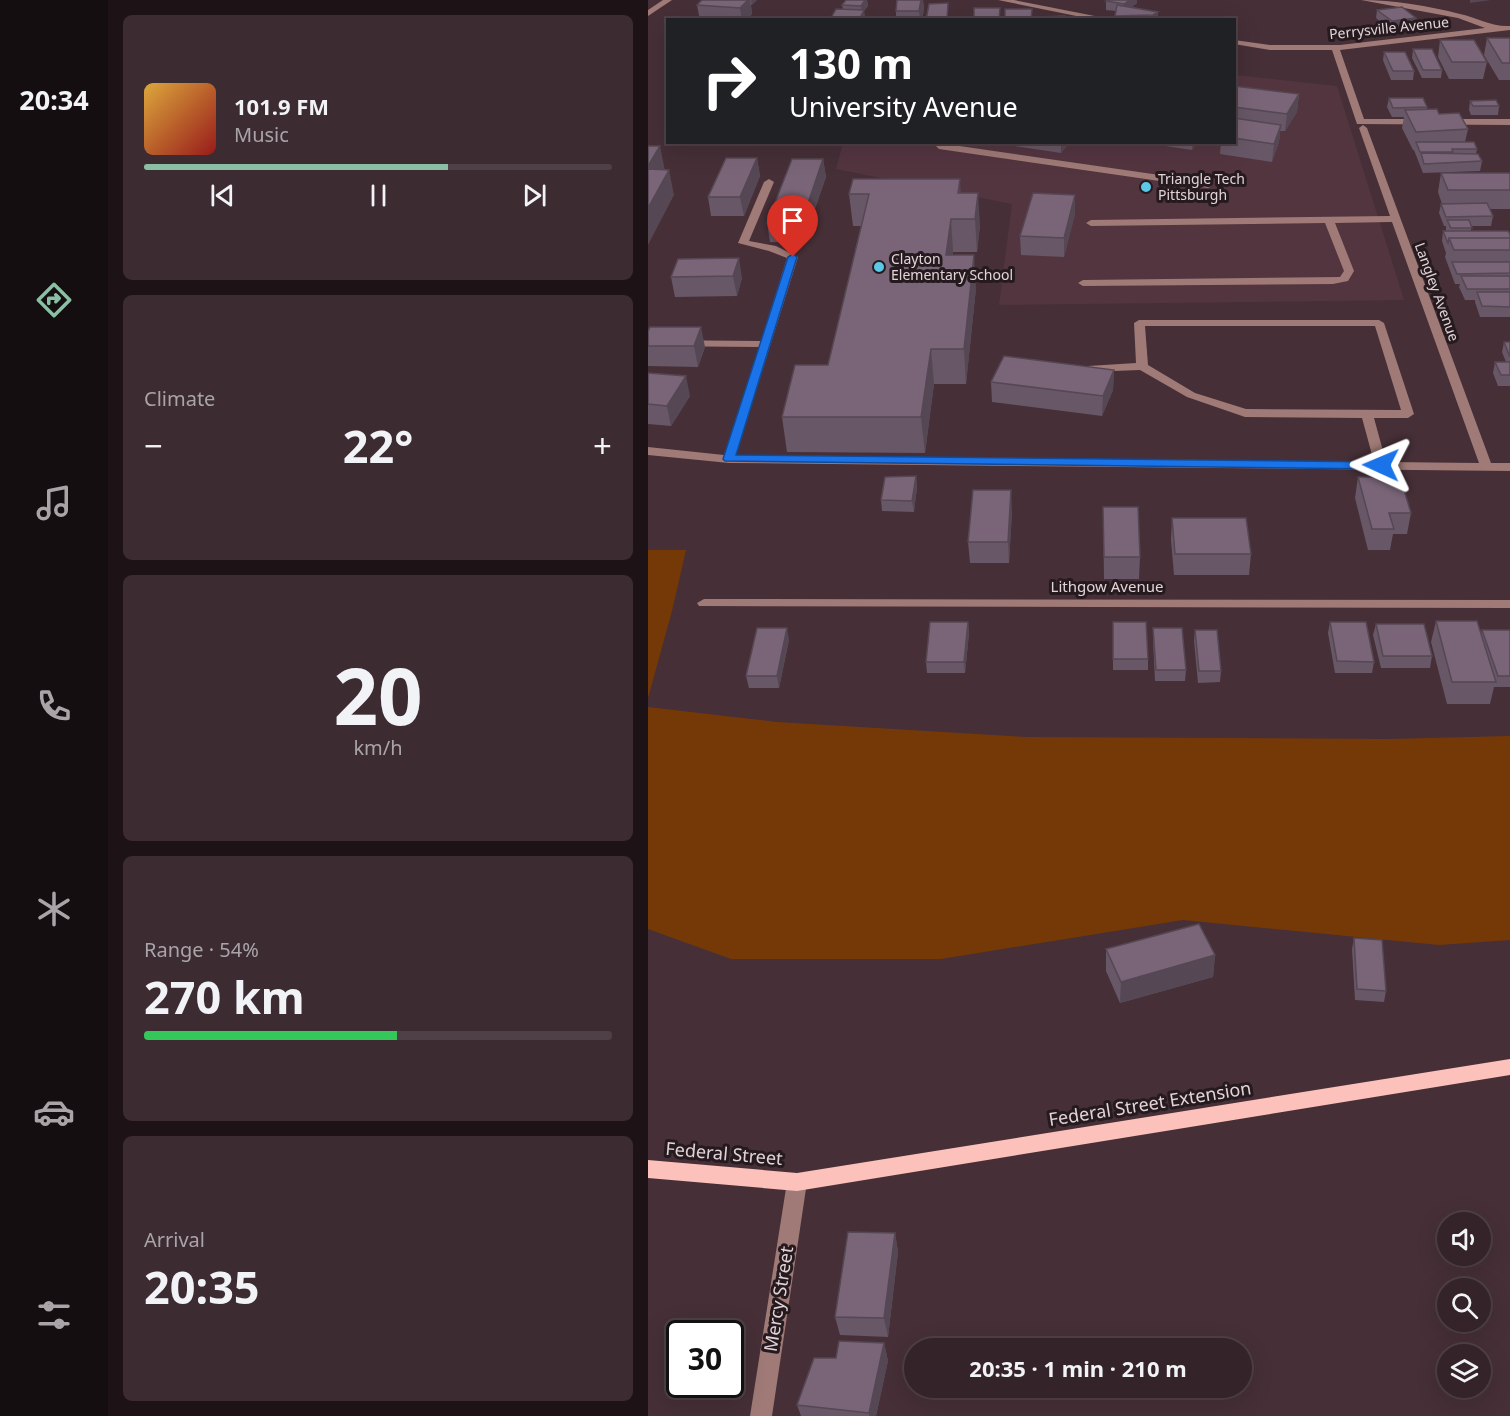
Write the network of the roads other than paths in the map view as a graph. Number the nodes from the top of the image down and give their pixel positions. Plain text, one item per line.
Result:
1 (668, 0) edge
2 (1002, 0) edge
3 (1365, 0) edge
4 (648, 14) edge
5 (1100, 18) edge
6 (1510, 28) edge
7 (1496, 29) junction
8 (1236, 43) edge
9 (1336, 49) junction
10 (1510, 122) edge
11 (1361, 125) junction
12 (938, 144) edge
13 (769, 182) dead end
14 (1208, 185) dead end
15 (1395, 219) junction
16 (1329, 220) junction
17 (1091, 223) dead end
18 (1083, 283) dead end
19 (648, 343) edge
20 (765, 344) junction
21 (1142, 366) junction
22 (1071, 368) edge
23 (1367, 414) junction
24 (648, 451) edge
25 (729, 459) junction
26 (1381, 465) junction
27 (1486, 466) junction
28 (1510, 467) edge
29 (704, 603) dead end
30 (1510, 604) edge
31 (1510, 1067) edge
32 (648, 1169) edge
33 (797, 1182) junction
34 (761, 1416) edge

1 - 4 street
2 - 5 street
3 - 7 street
6 - 7 street, Perrysville Avenue
7 - 9 street, Perrysville Avenue
8 - 9 street, Perrysville Avenue
9 - 11 street, Langley Avenue
10 - 11 street
11 - 15 street, Langley Avenue
12 - 14 street
13 - 20 street
15 - 16 street
15 - 27 street, Langley Avenue
16 - 17 street
16 - 18 street
19 - 20 street
20 - 25 street
21 - 22 street
21 - 23 street
21 - 23 street
23 - 26 street
24 - 25 street
25 - 26 street
26 - 27 street
27 - 28 street
29 - 30 street, Lithgow Avenue
31 - 33 main road, Federal Street Extension
32 - 33 main road, Federal Street
33 - 34 street, Mercy Street

